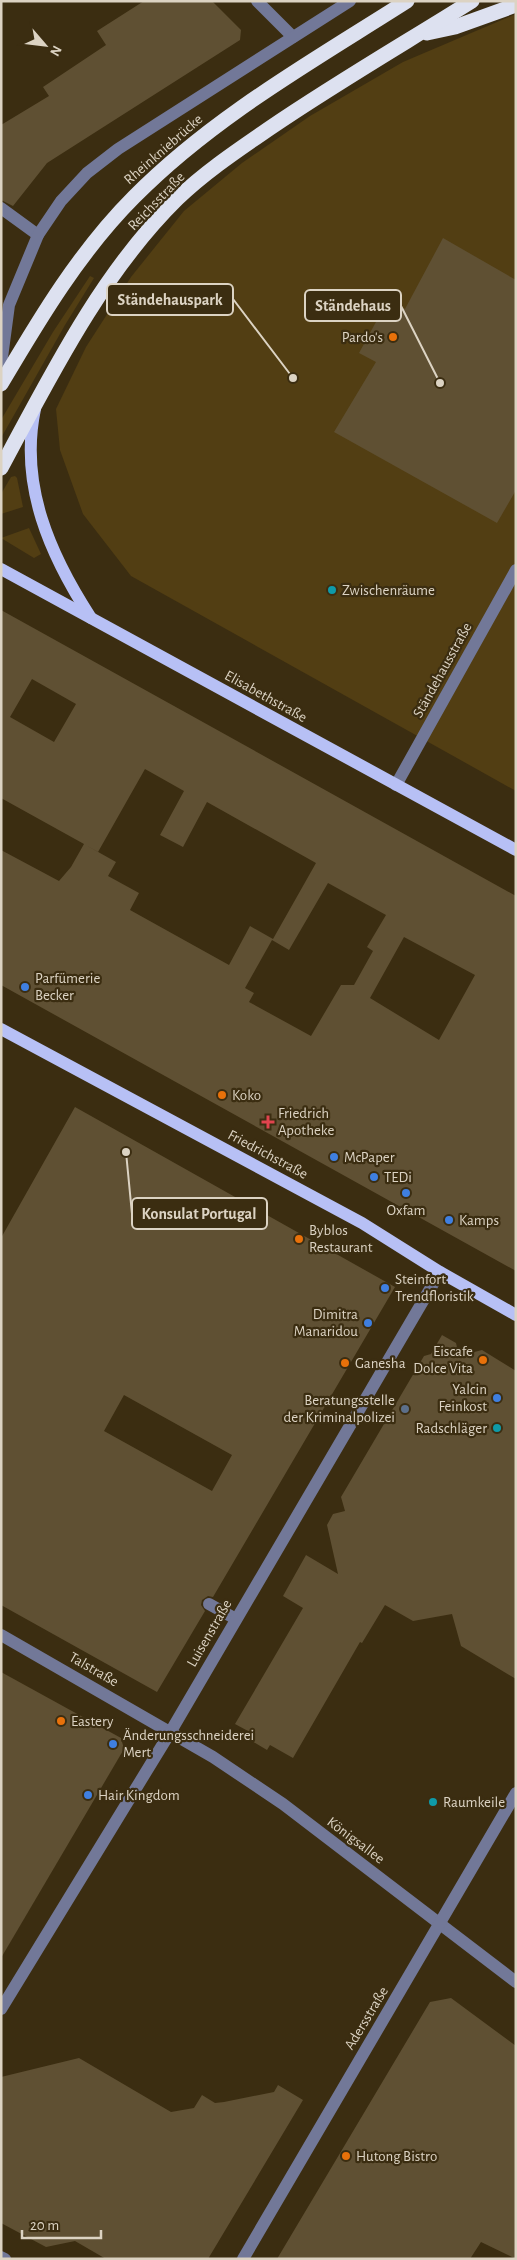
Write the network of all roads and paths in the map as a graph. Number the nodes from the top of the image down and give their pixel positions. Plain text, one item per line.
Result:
1 (257, 1) edge
2 (350, 1) edge
3 (408, 1) edge
4 (472, 1) edge
5 (516, 5) edge
6 (416, 36) junction
7 (293, 38) junction
8 (1, 208) edge
9 (38, 234) junction
10 (1, 365) edge
11 (1, 384) edge
12 (37, 402) junction
13 (1, 468) edge
14 (1, 569) edge
15 (516, 570) edge
16 (92, 619) junction
17 (396, 785) junction
18 (516, 850) edge
19 (1, 1029) edge
20 (440, 1272) junction
21 (516, 1315) edge
22 (209, 1604) dead end
23 (236, 1619) junction
24 (1, 1635) edge
25 (171, 1731) junction
26 (516, 1793) edge
27 (440, 1925) junction
28 (516, 1982) edge
29 (1, 2009) edge
30 (1, 2257) edge
31 (5, 2259) edge
32 (243, 2259) edge

1 - 7 street
2 - 7 street
3 - 11 highway, Rheinkniebrücke
4 - 6 highway
5 - 6 highway
6 - 12 highway, Reichsstraße
7 - 9 street
8 - 9 street
9 - 10 street
12 - 13 highway, Reichsstraße
12 - 16 main road
14 - 16 main road, Elisabethstraße
15 - 17 street, Ständehausstraße
16 - 17 main road, Elisabethstraße
17 - 18 main road, Elisabethstraße
19 - 20 main road, Friedrichstraße
20 - 21 main road, Friedrichstraße
20 - 23 street, Luisenstraße
22 - 23 street
23 - 25 street, Luisenstraße
24 - 25 street, Talstraße
25 - 27 street, Königsallee
25 - 29 street, Luisenstraße
26 - 27 street, Adersstraße
27 - 28 street, Königsallee
27 - 32 street, Adersstraße
30 - 31 street

